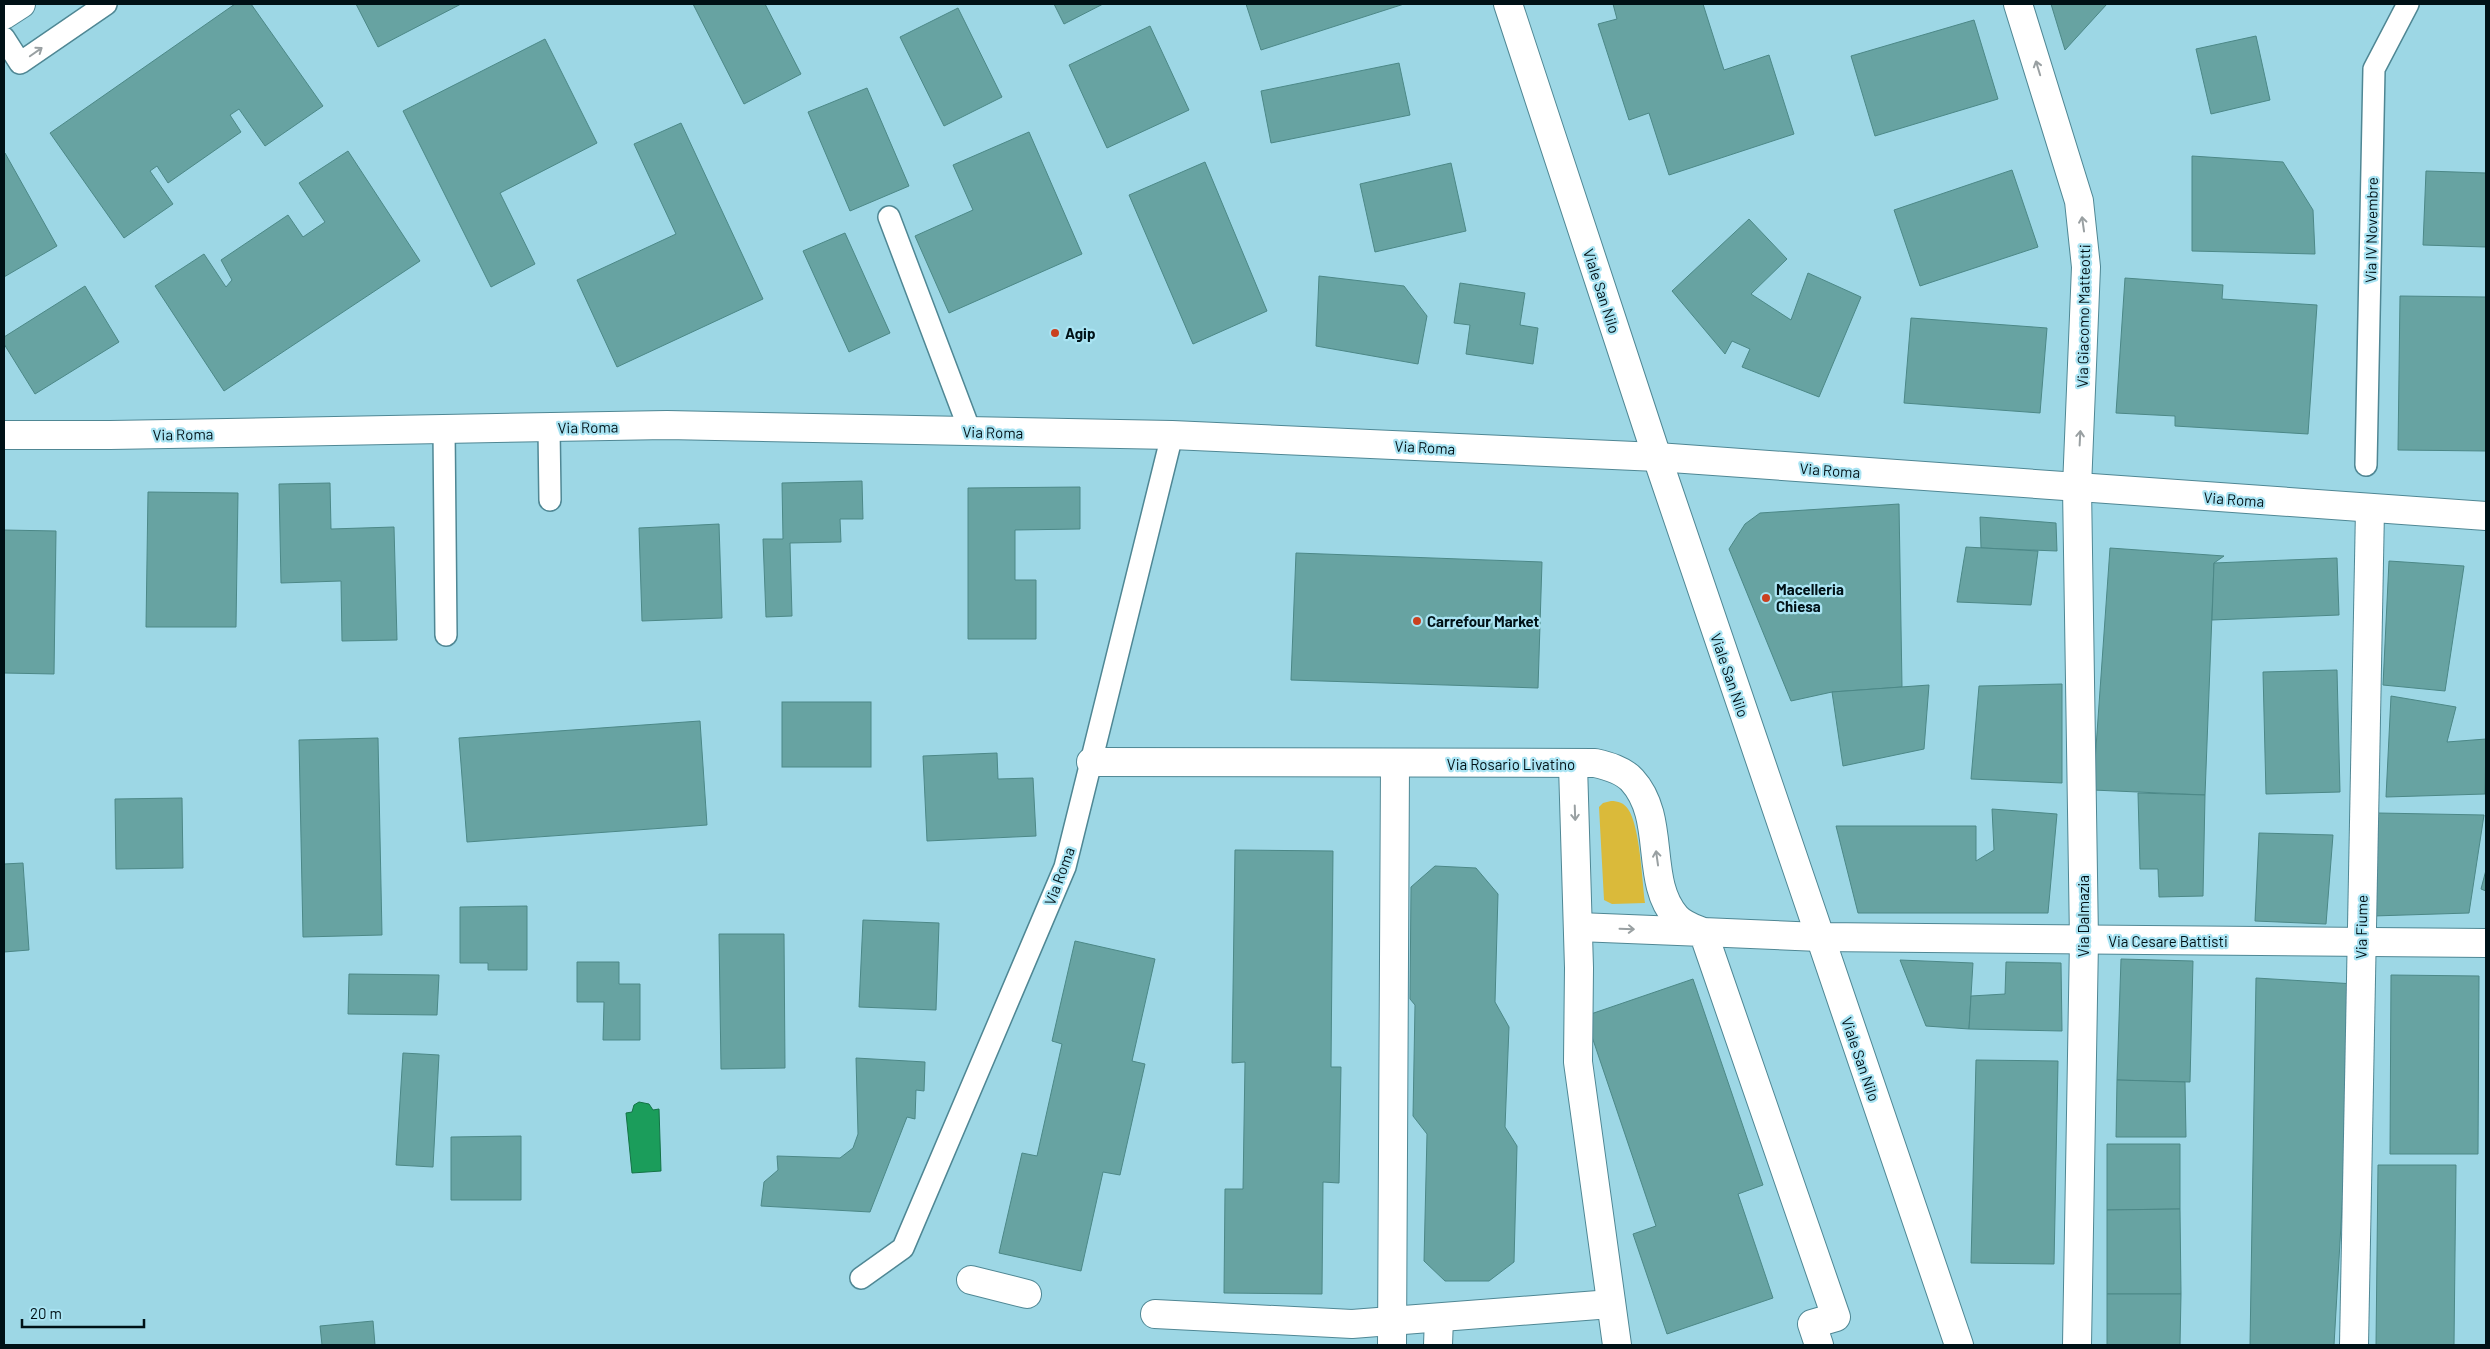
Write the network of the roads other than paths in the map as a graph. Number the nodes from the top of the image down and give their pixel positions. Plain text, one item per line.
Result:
1 (20, 4) edge
2 (106, 4) edge
3 (1508, 4) edge
4 (2018, 4) edge
5 (2408, 4) edge
6 (4, 16) edge
7 (4, 38) edge
8 (889, 217) dead end
9 (549, 428) junction
10 (444, 429) junction
11 (970, 432) junction
12 (4, 435) edge
13 (1172, 435) junction
14 (1656, 457) junction
15 (2366, 465) dead end
16 (2077, 487) junction
17 (550, 500) dead end
18 (2370, 509) junction
19 (2486, 516) edge
20 (446, 635) dead end
21 (1091, 762) junction
22 (1395, 764) junction
23 (1574, 765) junction
24 (1578, 927) junction
25 (1703, 932) junction
26 (1819, 937) junction
27 (2084, 940) junction
28 (2361, 942) junction
29 (2486, 943) edge
30 (861, 1278) dead end
31 (971, 1280) dead end
32 (1028, 1294) dead end
33 (1612, 1304) junction
34 (1155, 1314) dead end
35 (1439, 1318) junction
36 (1324, 1334) edge
37 (1393, 1334) edge
38 (1438, 1345) edge
39 (1617, 1345) edge
40 (1819, 1345) edge
41 (1959, 1345) edge
42 (2077, 1345) edge
43 (2354, 1345) edge

1 - 6 street
7 -> 2 lane
3 - 14 street, Viale San Nilo
16 -> 4 street, Via Giacomo Matteotti
5 - 15 lane, Via IV Novembre
8 - 11 lane
9 - 10 street, Via Roma
9 - 11 street, Via Roma
9 - 17 lane
10 - 12 street, Via Roma
10 - 20 lane
11 - 13 street, Via Roma
13 - 14 street, Via Roma
13 - 21 lane, Via Roma
14 - 16 street, Via Roma
14 - 26 street, Viale San Nilo
16 - 18 street, Via Roma
16 - 27 street, Via Dalmazia
18 - 19 street, Via Roma
18 - 28 street, Via Fiume
21 - 22 street, Via Rosario Livatino
21 - 30 lane, Via Roma
22 - 23 street, Via Rosario Livatino
22 - 37 street
23 -> 24 street
25 -> 23 street, Via Rosario Livatino
24 -> 25 street
24 - 33 street
25 - 26 street, Via Rosario Livatino
25 - 40 street
26 - 27 street, Via Cesare Battisti
26 - 41 street, Viale San Nilo
27 - 28 street, Via Cesare Battisti
27 - 42 street, Via Dalmazia
28 - 29 street, Via Cesare Battisti
28 - 43 street, Via Fiume
31 - 32 street
33 - 35 street
33 - 39 street
34 - 36 street
35 - 37 street
35 - 38 street
36 - 37 street

